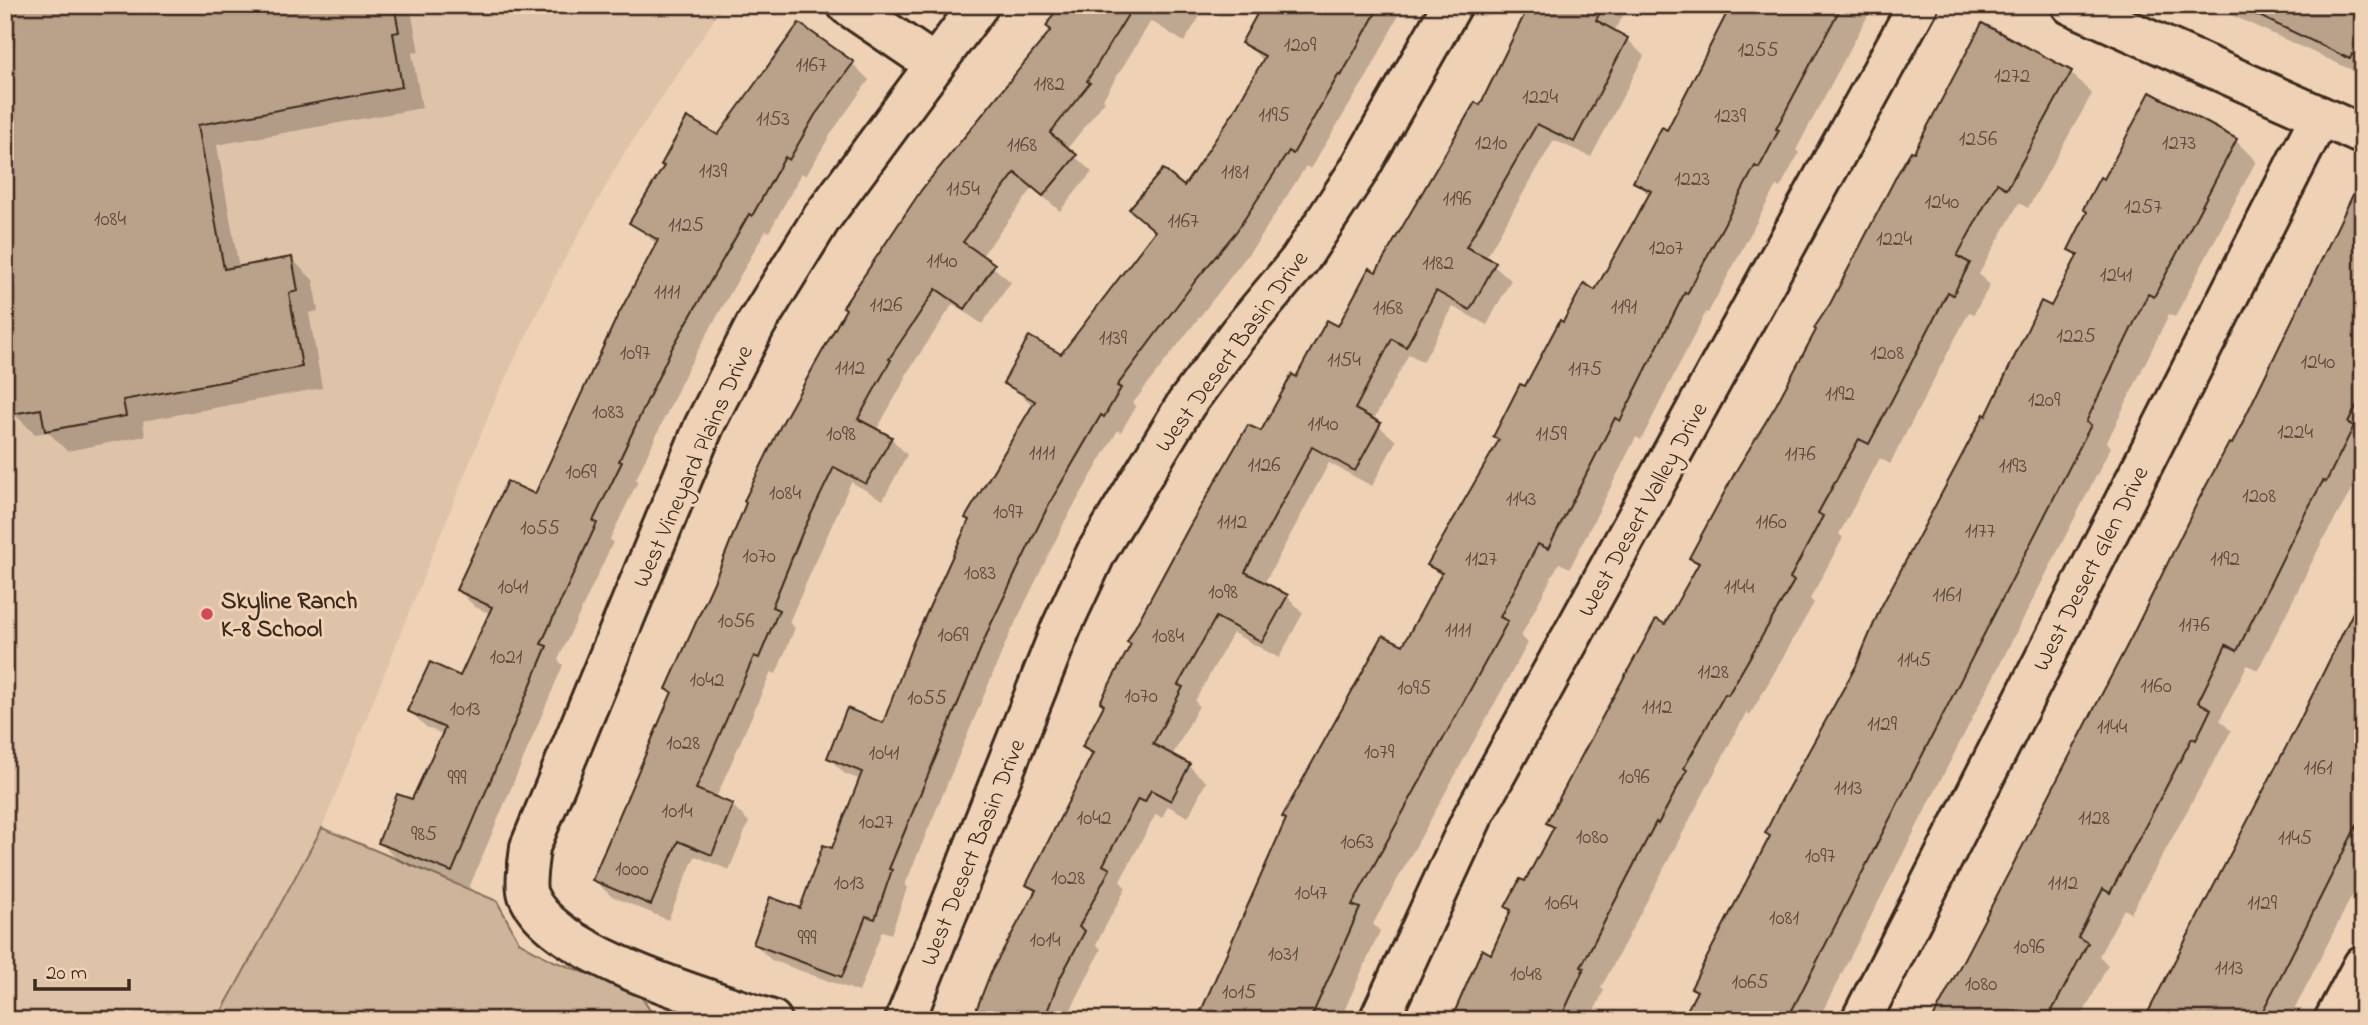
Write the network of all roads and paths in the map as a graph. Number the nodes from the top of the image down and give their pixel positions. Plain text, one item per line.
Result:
1 (847, 5) edge
2 (979, 5) edge
3 (1452, 5) edge
4 (1918, 5) edge
5 (2071, 5) edge
6 (934, 64) junction
7 (2320, 116) junction
8 (2363, 135) edge
9 (2363, 965) edge
10 (687, 1006) edge
11 (772, 1020) edge
12 (905, 1020) edge
13 (1379, 1020) edge
14 (1861, 1020) edge
15 (2334, 1020) edge

1 - 6 street
2 - 6 street, West Vineyard Plains Drive
3 - 12 street, West Desert Basin Drive
4 - 13 street, West Desert Valley Drive
5 - 7 street
6 - 10 street, West Vineyard Plains Drive
7 - 8 street
7 - 14 street, West Desert Glen Drive
9 - 15 street
10 - 11 street

